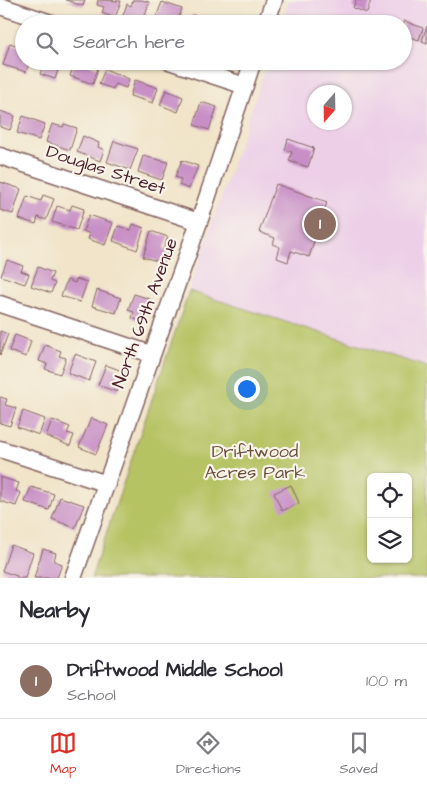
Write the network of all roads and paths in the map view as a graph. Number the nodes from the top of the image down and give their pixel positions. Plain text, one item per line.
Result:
1 (274, 0) edge
2 (0, 6) edge
3 (27, 15) edge
4 (269, 15) edge
5 (196, 70) edge
6 (250, 70) edge
7 (245, 86) junction
8 (0, 156) edge
9 (199, 222) junction
10 (0, 304) edge
11 (151, 354) junction
12 (0, 449) edge
13 (107, 484) junction
14 (73, 578) edge

1 - 4 street
2 - 3 street
5 - 7 street
6 - 7 street, North 69th Avenue
7 - 9 street, North 69th Avenue
8 - 9 street, Douglas Street
9 - 11 street, North 69th Avenue
10 - 11 street
11 - 13 street, North 69th Avenue
12 - 13 street
13 - 14 street, North 69th Avenue

